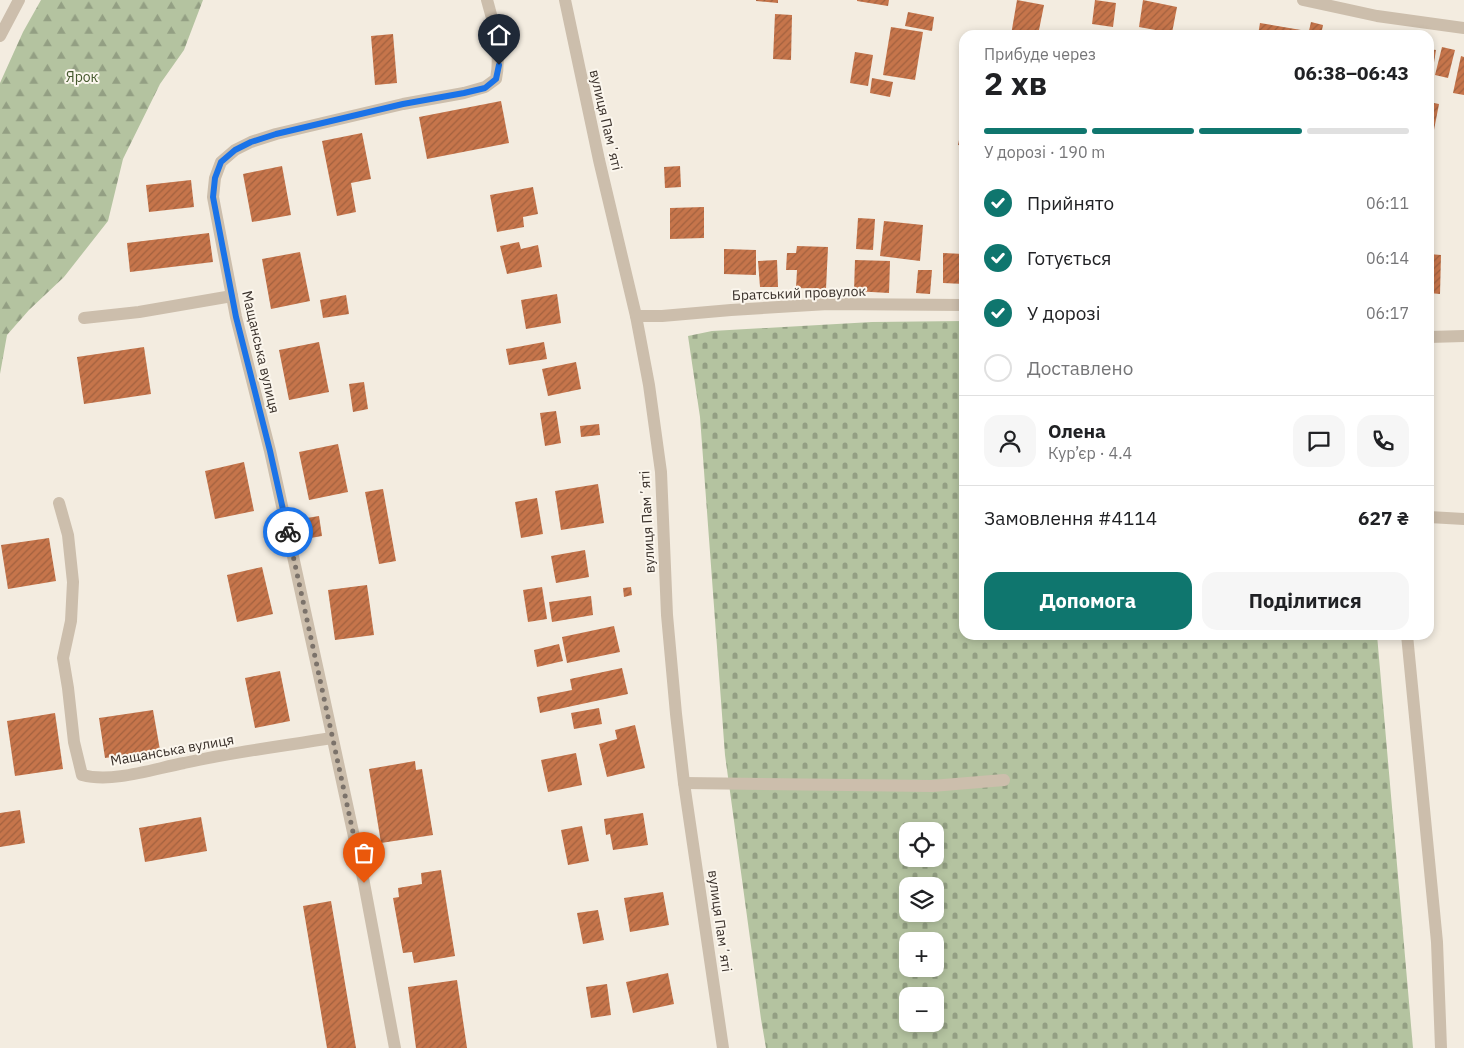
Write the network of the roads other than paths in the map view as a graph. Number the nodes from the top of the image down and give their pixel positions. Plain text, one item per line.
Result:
1 (19, 0) edge
2 (487, 0) edge
3 (565, 0) edge
4 (1303, 0) edge
5 (1464, 28) edge
6 (0, 36) edge
7 (232, 296) junction
8 (959, 305) edge
9 (636, 316) junction
10 (84, 318) dead end
11 (1464, 336) edge
12 (1434, 337) edge
13 (59, 503) dead end
14 (1434, 517) edge
15 (1464, 519) edge
16 (1407, 640) edge
17 (332, 738) junction
18 (1004, 780) dead end
19 (684, 783) junction
20 (395, 1048) edge
21 (723, 1048) edge
22 (1440, 1048) edge

1 - 6 street
2 - 7 street, Мащанська вулиця
3 - 9 street, вулиця Памʼяті
4 - 5 street
7 - 10 street
7 - 17 street, Мащанська вулиця
8 - 9 street, Братський провулок
9 - 19 street, вулиця Памʼяті
11 - 12 street
13 - 17 street, Мащанська вулиця
14 - 15 street
16 - 22 street
17 - 20 street, Мащанська вулиця
18 - 19 street
19 - 21 street, вулиця Памʼяті

